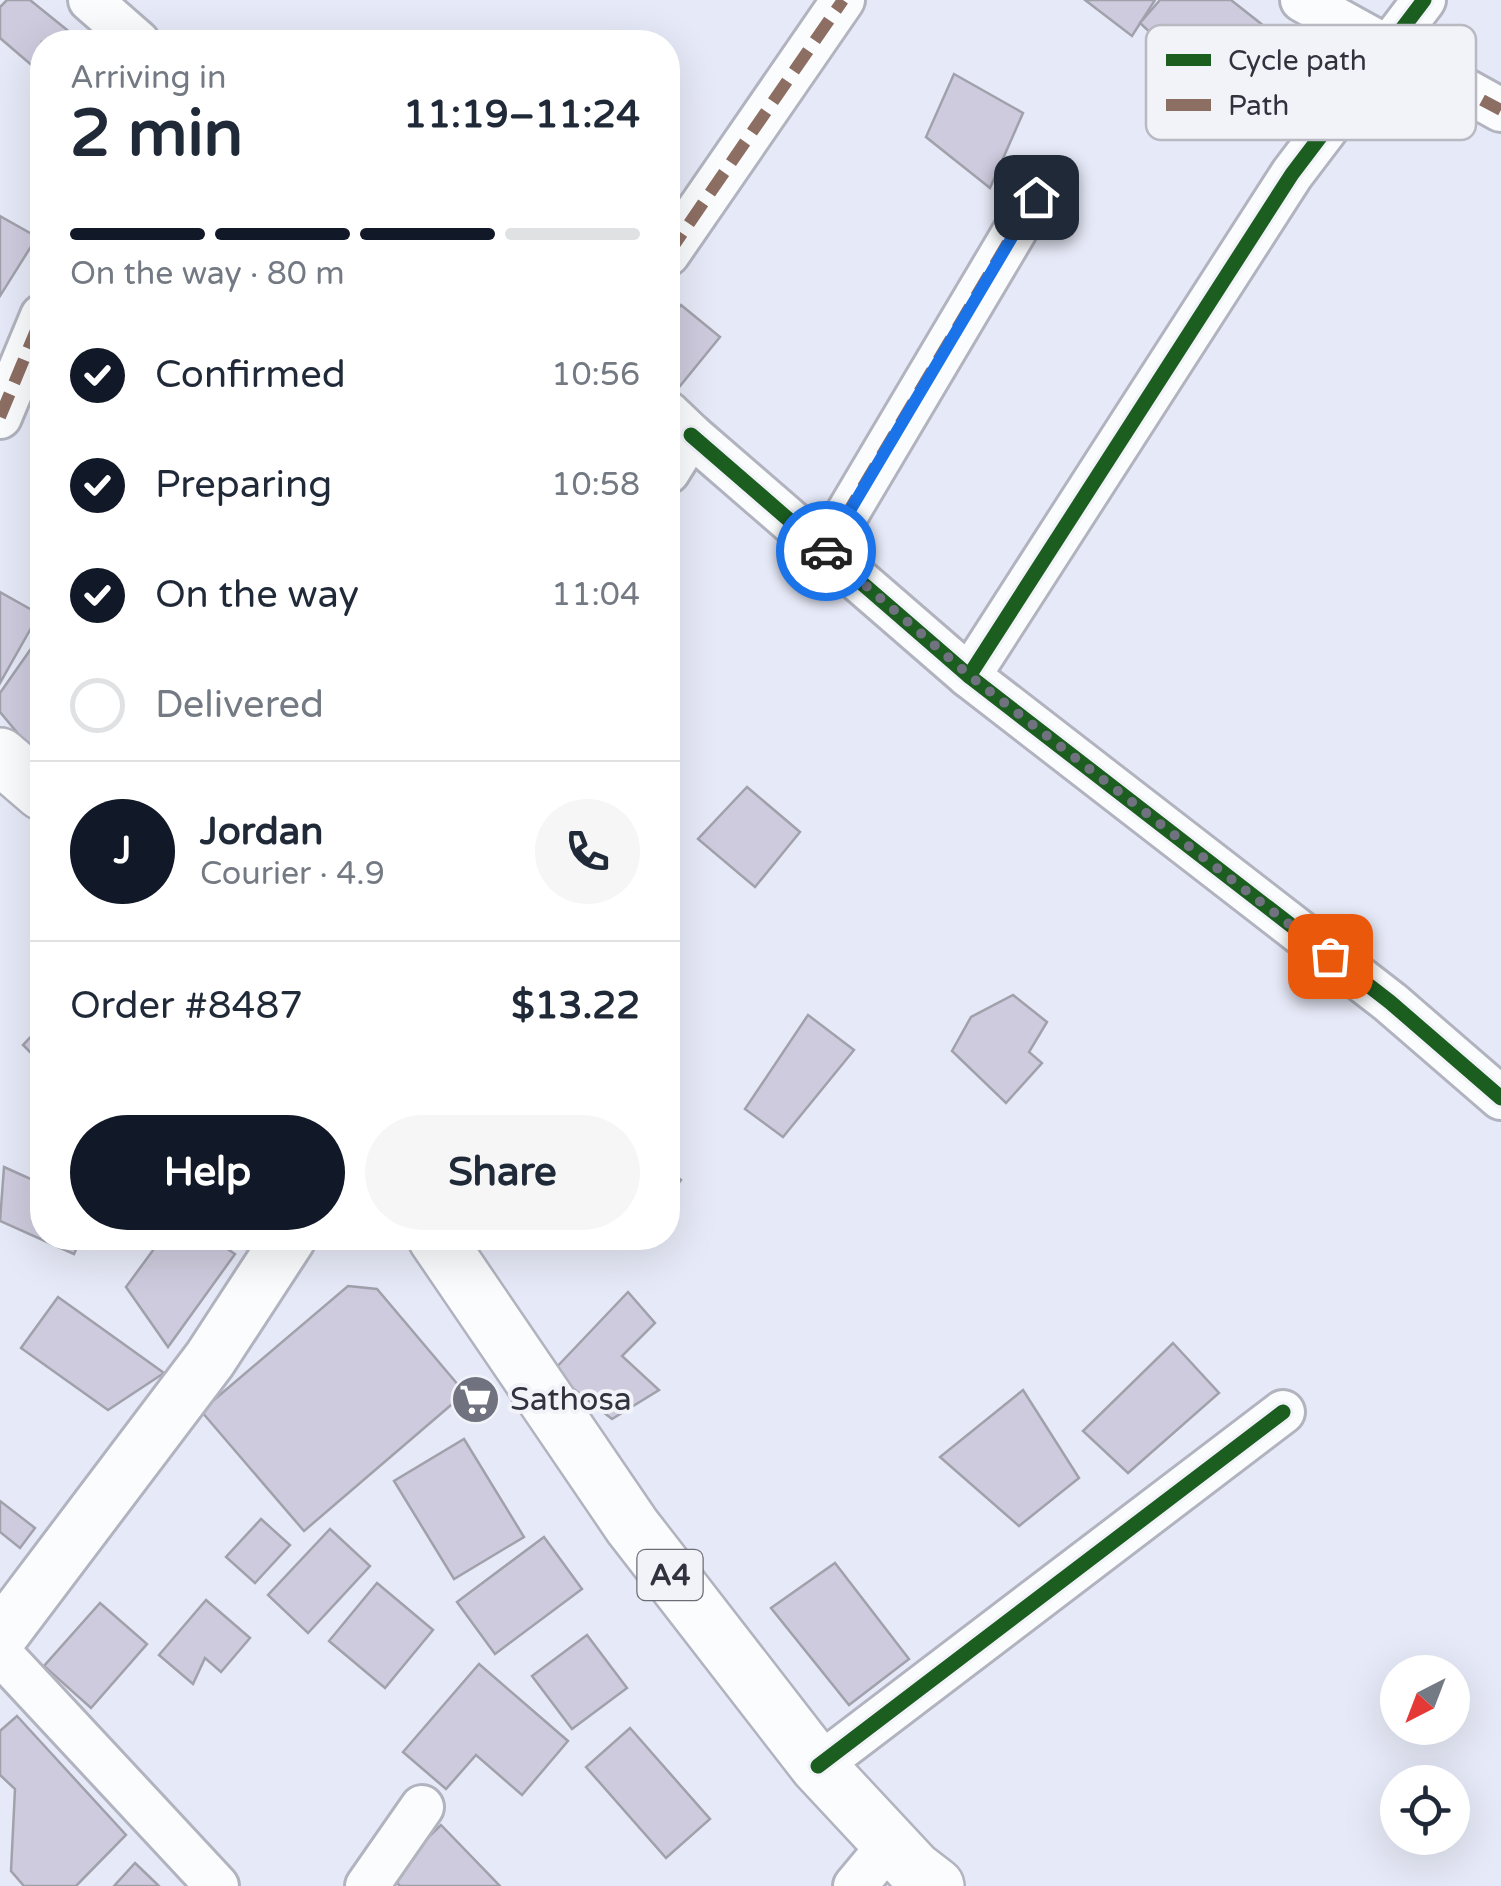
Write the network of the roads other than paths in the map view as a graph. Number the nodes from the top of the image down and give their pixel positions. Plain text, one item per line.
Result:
1 (90, 0) edge
2 (843, 0) edge
3 (1302, 0) edge
4 (1424, 0) edge
5 (1345, 25) edge
6 (1403, 25) edge
7 (124, 30) edge
8 (1476, 97) edge
9 (1501, 110) edge
10 (1317, 140) edge
11 (1036, 197) dead end
12 (680, 237) edge
13 (30, 345) edge
14 (0, 417) edge
15 (680, 425) edge
16 (825, 551) junction
17 (970, 676) junction
18 (0, 756) edge
19 (30, 782) edge
20 (0, 787) edge
21 (30, 813) edge
22 (1501, 1098) edge
23 (280, 1250) edge
24 (416, 1250) edge
25 (444, 1250) edge
26 (1283, 1412) dead end
27 (0, 1636) edge
28 (0, 1653) edge
29 (818, 1766) junction
30 (422, 1807) dead end
31 (878, 1878) edge
32 (217, 1886) edge
33 (367, 1886) edge
34 (936, 1886) edge

1 - 7 street
2 - 12 street
3 - 5 street
4 - 6 street
8 - 9 street
10 - 17 street
11 - 16 street
13 - 14 street
15 - 16 street
16 - 17 street
17 - 22 street
18 - 19 highway
20 - 21 highway
23 - 27 street
24 - 31 highway, A4
25 - 29 highway, A4
26 - 29 street
28 - 32 street
29 - 34 highway, A4
30 - 33 street

